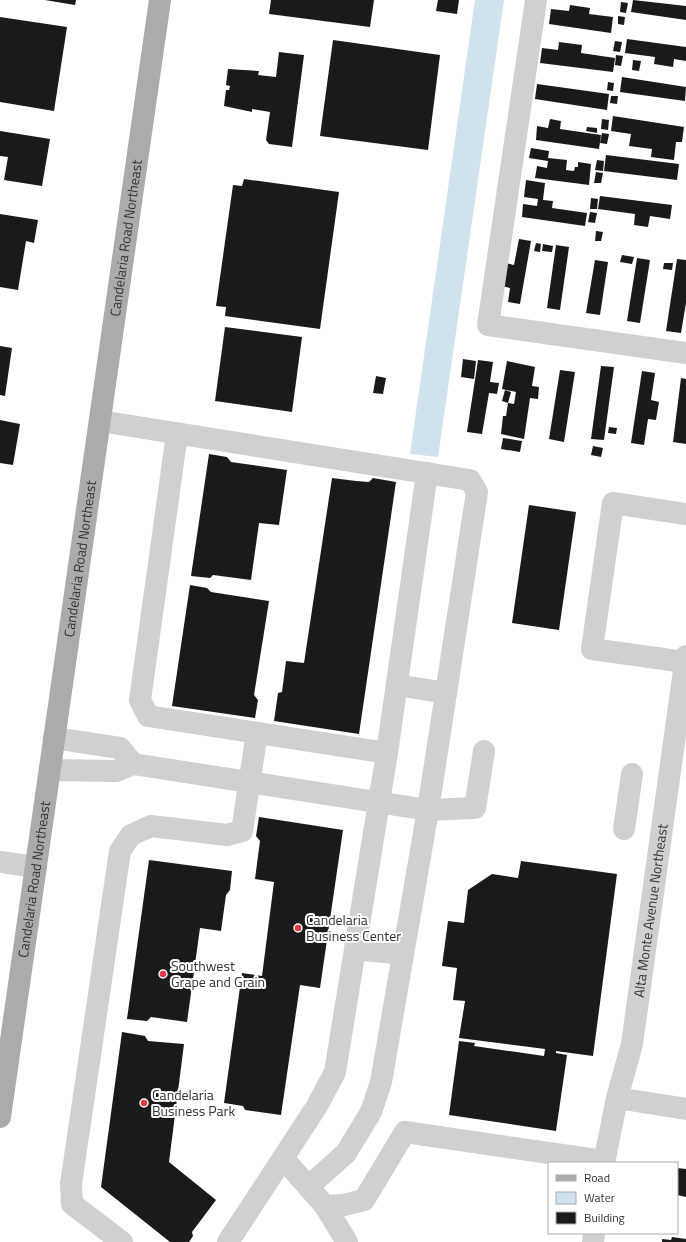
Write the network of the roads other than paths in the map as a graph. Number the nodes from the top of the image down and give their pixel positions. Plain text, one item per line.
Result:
1 (160, 0) edge
2 (536, 0) edge
3 (686, 353) edge
4 (100, 421) junction
5 (177, 434) junction
6 (427, 473) junction
7 (686, 514) edge
8 (686, 659) edge
9 (397, 685) junction
10 (446, 693) junction
11 (257, 733) junction
12 (54, 738) junction
13 (484, 751) dead end
14 (387, 753) junction
15 (133, 764) junction
16 (50, 770) junction
17 (632, 774) dead end
18 (249, 782) junction
19 (379, 803) junction
20 (428, 810) junction
21 (624, 829) dead end
22 (0, 862) edge
23 (36, 867) junction
24 (356, 948) junction
25 (403, 954) junction
26 (617, 1098) junction
27 (686, 1109) edge
28 (0, 1117) edge
29 (283, 1158) junction
30 (604, 1162) edge
31 (308, 1187) junction
32 (325, 1206) junction
33 (122, 1242) edge
34 (228, 1242) edge
35 (351, 1242) edge

1 - 4 main road, Candelaria Road Northeast
2 - 3 street
4 - 5 street
4 - 12 main road, Candelaria Road Northeast
5 - 6 street
5 - 11 street
6 - 9 street
6 - 10 street
7 - 8 street
8 - 26 street, Alta Monte Avenue Northeast
9 - 10 street
9 - 14 street
10 - 20 street
11 - 14 street
11 - 18 street
12 - 15 street
12 - 16 main road, Candelaria Road Northeast
13 - 20 street
14 - 19 street
15 - 16 street
15 - 18 street
16 - 23 main road, Candelaria Road Northeast
17 - 21 street
18 - 19 street
18 - 33 street
19 - 20 street
19 - 24 street
20 - 25 street
22 - 23 street
23 - 28 main road, Candelaria Road Northeast
24 - 25 street
24 - 29 street
25 - 31 street
26 - 27 street
26 - 30 street, Alta Monte Avenue Northeast
29 - 31 street
29 - 34 street
30 - 32 street
31 - 32 street
32 - 35 street

